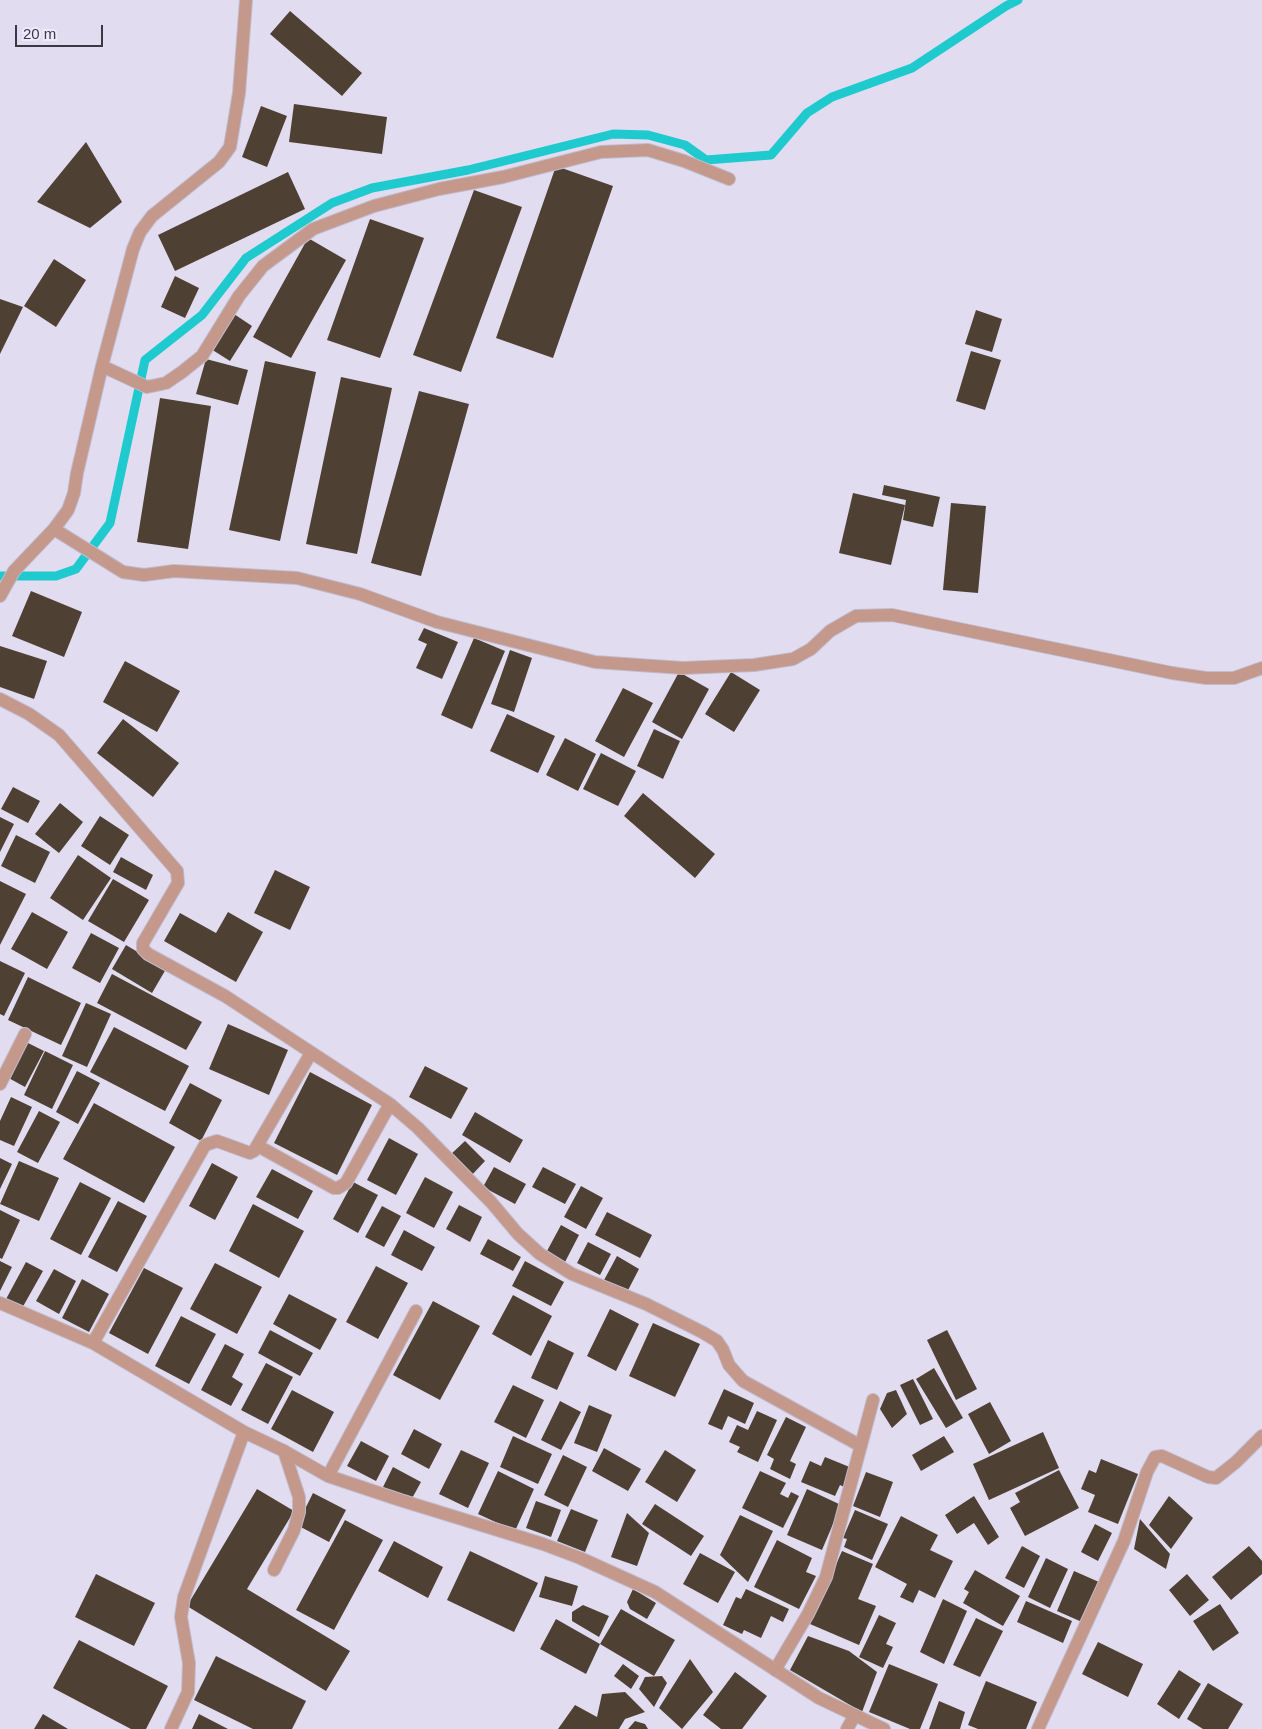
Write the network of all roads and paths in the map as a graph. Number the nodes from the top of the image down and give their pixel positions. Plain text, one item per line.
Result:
1 (246, 0) edge
2 (730, 179) dead end
3 (102, 366) junction
4 (54, 529) junction
5 (0, 596) edge
6 (1262, 668) edge
7 (0, 699) edge
8 (25, 1034) dead end
9 (311, 1053) junction
10 (0, 1084) edge
11 (390, 1104) junction
12 (258, 1146) junction
13 (0, 1303) edge
14 (416, 1311) dead end
15 (93, 1343) junction
16 (873, 1400) dead end
17 (244, 1432) junction
18 (1262, 1436) edge
19 (861, 1446) junction
20 (284, 1451) junction
21 (328, 1476) junction
22 (274, 1570) dead end
23 (775, 1670) junction
24 (855, 1715) junction
25 (171, 1729) edge
26 (847, 1729) edge
27 (884, 1729) edge
28 (1038, 1729) edge

1 - 3 street
2 - 3 street
3 - 4 street
4 - 5 street
4 - 6 street
7 - 9 street
8 - 10 street
9 - 11 street
9 - 12 street
11 - 12 street
11 - 19 street
12 - 15 street
13 - 15 street
14 - 21 street
15 - 17 street
16 - 19 street
17 - 20 street
17 - 25 street
18 - 28 street
19 - 23 street
20 - 21 street
20 - 22 street
21 - 23 street
23 - 24 street
24 - 26 street
24 - 27 street

